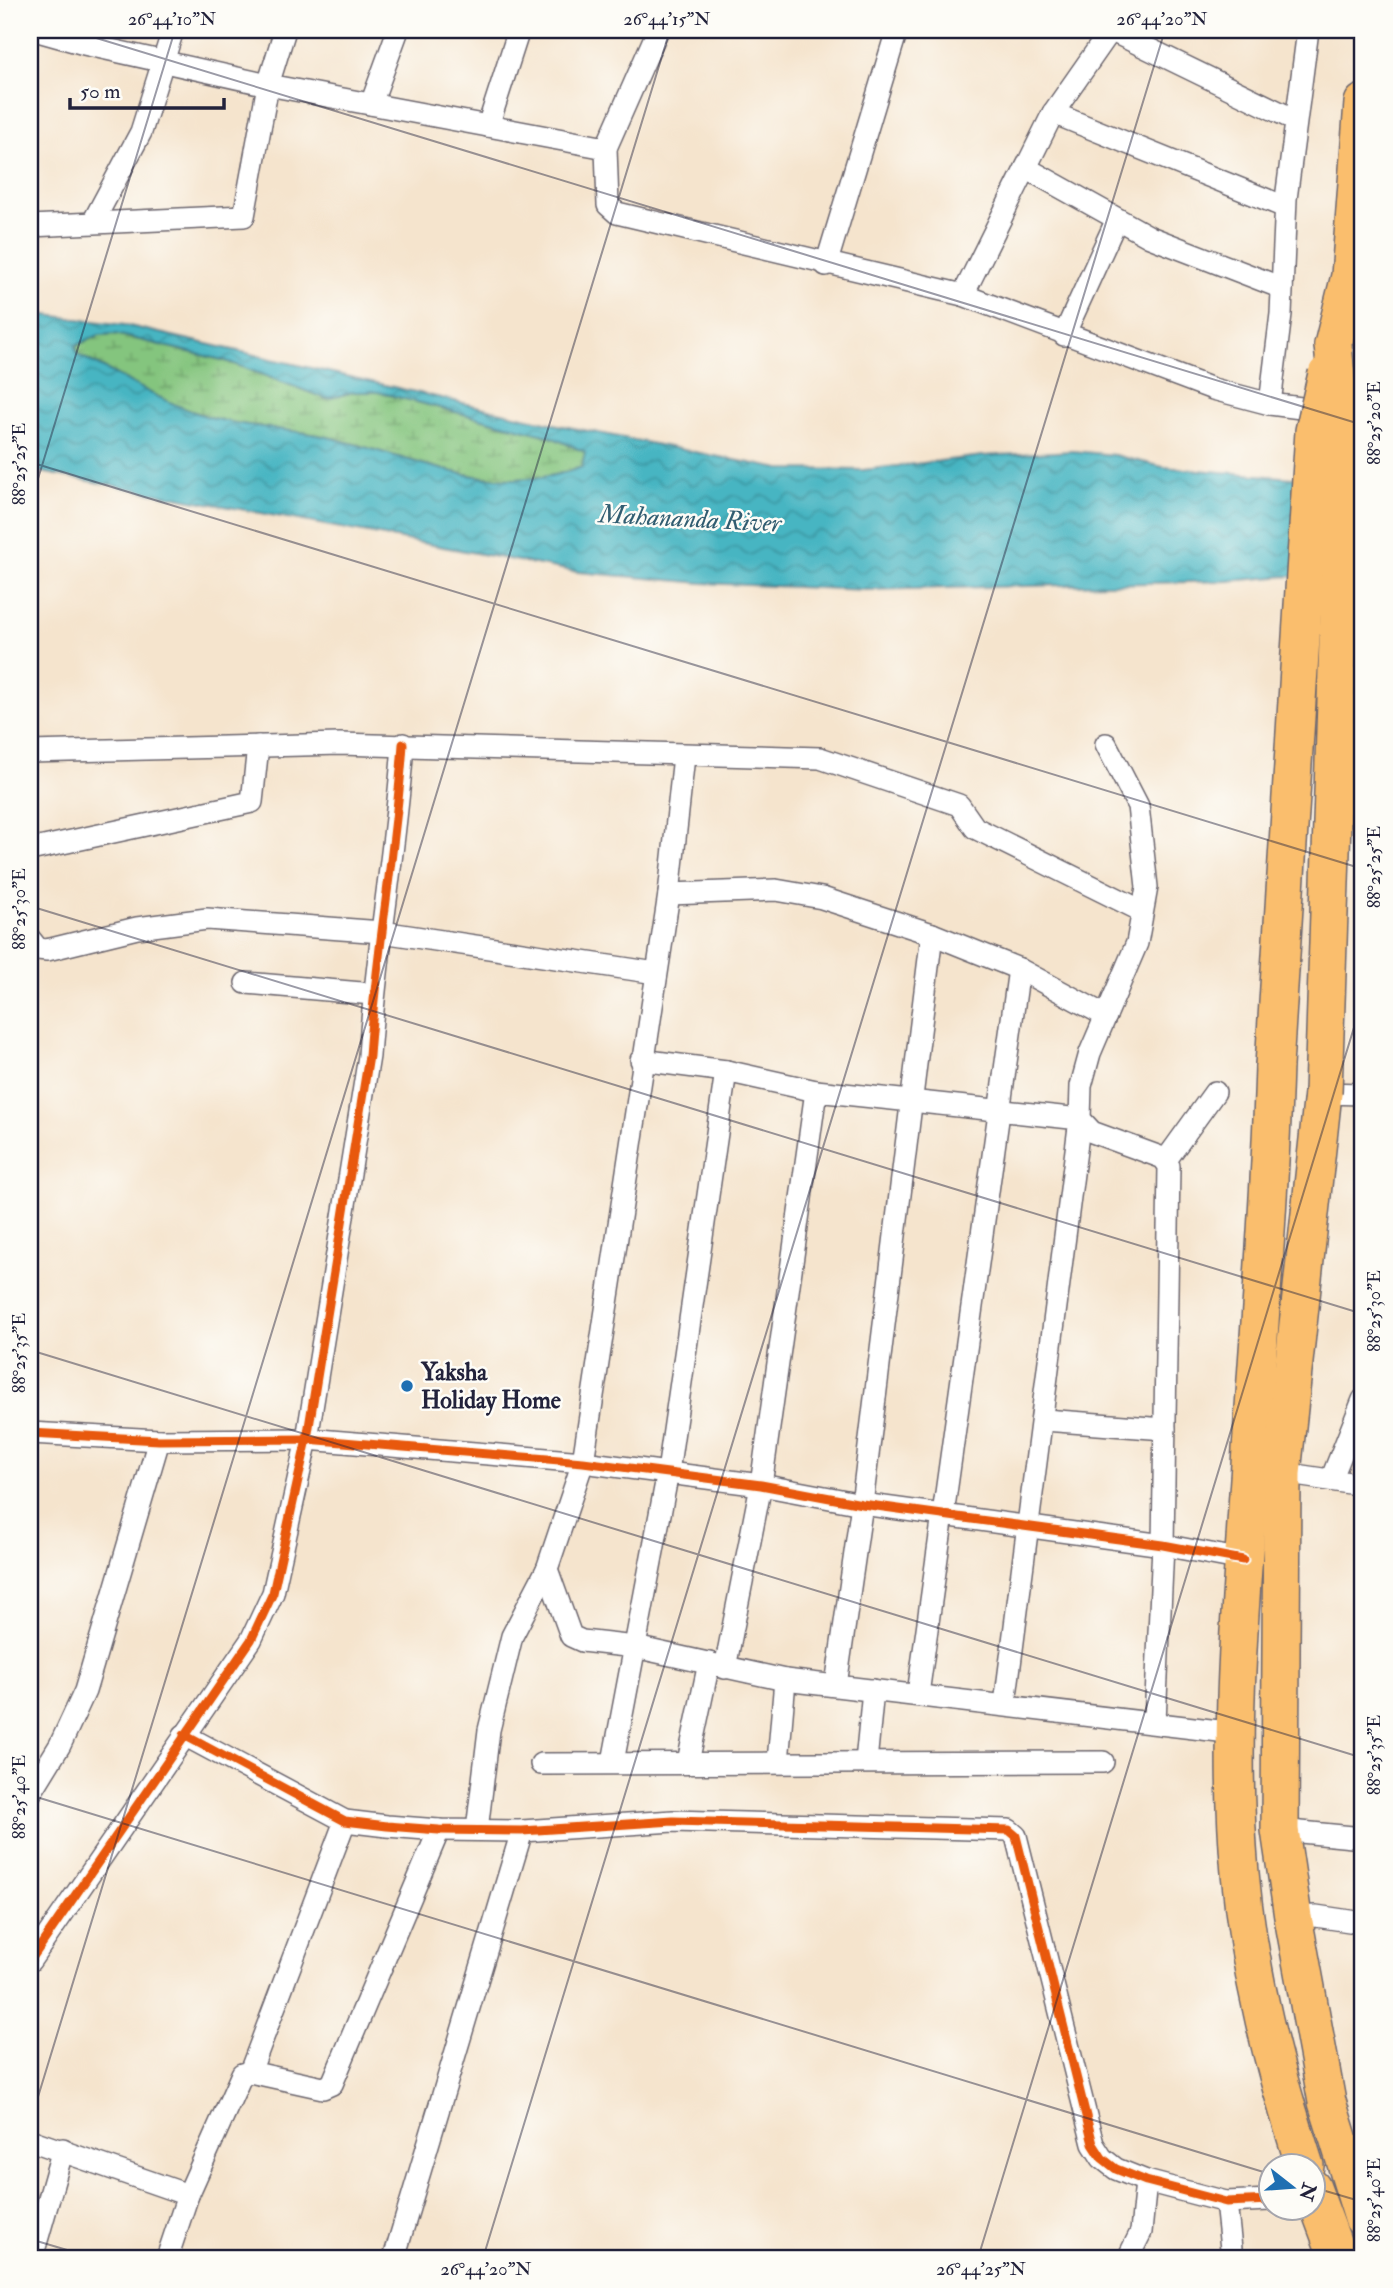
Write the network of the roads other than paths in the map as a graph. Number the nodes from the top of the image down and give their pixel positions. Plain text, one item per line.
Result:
1 (34, 30) edge
2 (173, 30) edge
3 (285, 30) edge
4 (398, 30) edge
5 (519, 30) edge
6 (658, 30) edge
7 (897, 30) edge
8 (1111, 30) edge
9 (1308, 30) edge
10 (62, 34) edge
11 (164, 61) junction
12 (268, 85) junction
13 (1363, 103) edge
14 (371, 104) junction
15 (1052, 113) junction
16 (1295, 120) junction
17 (488, 126) junction
18 (606, 148) junction
19 (1026, 168) junction
20 (1285, 207) junction
21 (1117, 219) junction
22 (93, 222) junction
23 (30, 226) edge
24 (826, 265) junction
25 (1282, 288) junction
26 (963, 295) junction
27 (1064, 335) junction
28 (1333, 345) junction
29 (1270, 404) junction
30 (1363, 416) edge
31 (402, 744) junction
32 (1106, 744) dead end
33 (258, 746) junction
34 (30, 752) edge
35 (684, 756) junction
36 (30, 850) edge
37 (669, 894) junction
38 (1142, 911) junction
39 (382, 932) junction
40 (932, 934) junction
41 (30, 939) edge
42 (1019, 968) junction
43 (656, 973) junction
44 (246, 983) dead end
45 (373, 994) junction
46 (1106, 1016) junction
47 (641, 1060) junction
48 (726, 1071) junction
49 (816, 1091) junction
50 (1215, 1092) dead end
51 (1323, 1093) junction
52 (1363, 1094) edge
53 (912, 1101) junction
54 (1001, 1109) junction
55 (1080, 1119) junction
56 (1166, 1160) junction
57 (1363, 1400) edge
58 (1044, 1420) junction
59 (1165, 1429) junction
60 (30, 1433) edge
61 (307, 1439) junction
62 (159, 1440) junction
63 (583, 1462) junction
64 (668, 1472) junction
65 (1282, 1473) junction
66 (1331, 1480) junction
67 (761, 1485) junction
68 (1363, 1485) edge
69 (862, 1504) junction
70 (945, 1514) junction
71 (1029, 1526) junction
72 (1163, 1545) junction
73 (1243, 1560) junction
74 (547, 1569) junction
75 (635, 1647) junction
76 (717, 1666) junction
77 (785, 1680) junction
78 (836, 1685) junction
79 (873, 1690) junction
80 (918, 1694) junction
81 (1005, 1704) junction
82 (1155, 1721) junction
83 (1236, 1733) junction
84 (184, 1735) junction
85 (613, 1762) junction
86 (688, 1762) junction
87 (778, 1762) junction
88 (866, 1762) junction
89 (1103, 1762) dead end
90 (541, 1764) dead end
91 (30, 1794) edge
92 (345, 1821) junction
93 (439, 1830) junction
94 (477, 1830) junction
95 (1280, 1830) junction
96 (523, 1831) junction
97 (1363, 1838) edge
98 (1293, 1917) junction
99 (1363, 1923) edge
100 (30, 1961) edge
101 (250, 2072) junction
102 (30, 2140) edge
103 (64, 2149) junction
104 (1301, 2152) edge
105 (1146, 2181) junction
106 (188, 2195) junction
107 (1256, 2201) edge
108 (1226, 2202) junction
109 (1363, 2218) edge
110 (1324, 2222) edge
111 (32, 2258) edge
112 (167, 2258) edge
113 (394, 2258) edge
114 (1128, 2258) edge
115 (1233, 2258) edge
116 (1338, 2258) edge

1 - 10 street
2 - 11 street
3 - 12 street
4 - 14 street
5 - 17 street
6 - 18 street
7 - 24 street
8 - 15 street
8 - 16 street
9 - 16 street
10 - 11 street
11 - 12 street
11 - 22 street
12 - 14 street
12 - 22 street
13 - 28 highway
14 - 17 street
15 - 19 street
15 - 20 street
16 - 20 street
17 - 18 street
18 - 24 street
19 - 21 street
19 - 26 street
20 - 25 street
21 - 25 street
21 - 27 street
22 - 23 street
24 - 26 street
25 - 29 street
26 - 27 street
27 - 29 street
28 - 51 highway, bridge
28 - 73 highway, bridge
29 - 30 street
31 - 33 street
31 - 35 street
31 - 39 street
32 - 38 street
33 - 34 street
33 - 36 street
35 - 37 street
35 - 38 street
37 - 40 street
37 - 43 street
38 - 46 street
39 - 41 street
39 - 43 street
39 - 45 street
40 - 42 street
40 - 53 street
42 - 46 street
42 - 54 street
43 - 47 street
44 - 45 street
45 - 61 street
46 - 55 street
47 - 48 street
47 - 63 street
48 - 49 street
48 - 64 street
49 - 53 street
49 - 67 street
50 - 56 street
51 - 52 street
51 - 65 highway
53 - 54 street
53 - 69 street
54 - 55 street
54 - 70 street
55 - 56 street
55 - 58 street
56 - 59 street
57 - 66 street
58 - 59 street
58 - 71 street
59 - 72 street
60 - 62 street
61 - 62 street
61 - 63 street
61 - 84 street
62 - 91 street
63 - 64 street
63 - 74 street
64 - 67 street
64 - 75 street
65 - 66 street
65 - 95 highway
66 - 68 street
67 - 69 street
67 - 76 street
69 - 70 street
69 - 78 street
70 - 71 street
70 - 80 street
71 - 72 street
71 - 81 street
72 - 73 street
72 - 82 street
73 - 83 highway
74 - 75 street
74 - 94 street
75 - 76 street
75 - 85 street
76 - 77 street
76 - 86 street
77 - 78 street
77 - 87 street
78 - 79 street
79 - 80 street
79 - 88 street
80 - 81 street
81 - 82 street
82 - 83 street
83 - 104 highway
84 - 92 street
84 - 100 street
85 - 86 street
85 - 90 street
86 - 87 street
87 - 88 street
88 - 89 street
92 - 93 street
92 - 101 street
93 - 94 street
93 - 101 street
94 - 96 street
95 - 97 street
95 - 98 highway
96 - 105 street
96 - 113 street
98 - 99 street
98 - 109 highway
101 - 106 street
102 - 103 street
103 - 106 street
103 - 111 street
105 - 108 street
105 - 114 street
106 - 112 street
107 - 108 street
108 - 115 street
110 - 116 highway

